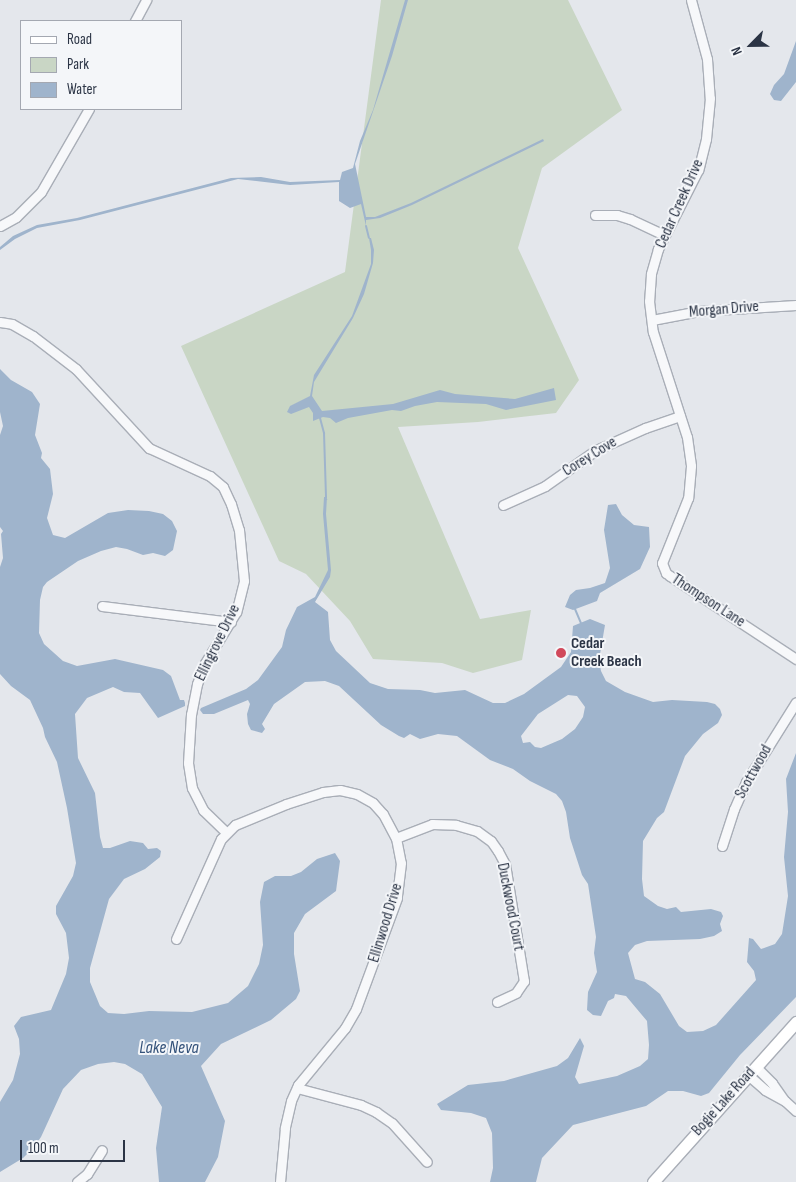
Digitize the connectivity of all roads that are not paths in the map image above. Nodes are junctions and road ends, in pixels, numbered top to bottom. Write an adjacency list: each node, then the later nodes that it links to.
1 (146, 0): 3 (street)
2 (691, 0): 7 (street, Cedar Creek Drive)
3 (135, 20)
4 (88, 110): 6 (street)
5 (595, 215): 7 (street)
6 (0, 226)
7 (665, 235): 9 (street, Cedar Creek Drive)
8 (796, 305): 9 (street, Morgan Drive)
9 (652, 320): 11 (street, Thompson Lane)
10 (0, 322): 14 (street, Ellingrove Drive)
11 (680, 416): 12 (street, Corey Cove); 15 (street, Thompson Lane)
12 (503, 505)
13 (102, 606): 14 (street)
14 (231, 622): 17 (street, Ellingrove Drive)
15 (796, 659)
16 (796, 702): 19 (street, Scottwood)
17 (226, 832): 18 (street, Ellinwood Drive); 20 (street, Ellinwood Drive)
18 (396, 838): 21 (street, Duckwood Court); 24 (street, Ellinwood Drive)
19 (722, 846)
20 (176, 939)
21 (497, 1002)
22 (796, 1022): 23 (main road, Bogie Lake Road)
23 (752, 1071): 25 (street); 30 (main road, Bogie Lake Road)
24 (297, 1088): 27 (street); 29 (street, Ellinwood Drive)
25 (796, 1111)
26 (102, 1150): 28 (street)
27 (427, 1162)
28 (77, 1182)
29 (280, 1182)
30 (653, 1182)

